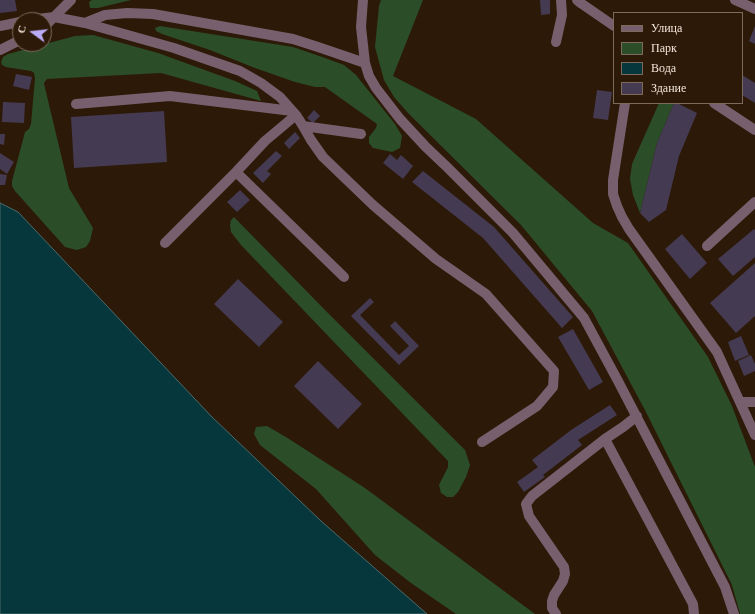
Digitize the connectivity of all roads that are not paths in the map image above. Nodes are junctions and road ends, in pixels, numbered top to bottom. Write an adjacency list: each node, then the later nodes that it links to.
1 (71, 0): 7 (lane)
2 (363, 0): 15 (lane)
3 (561, 0): 12 (lane)
4 (577, 0): 10 (lane)
5 (735, 0): 6 (lane)
6 (755, 9)
7 (54, 17): 9 (lane)
8 (12, 24): 11 (lane)
9 (85, 24): 15 (lane); 19 (lane)
10 (613, 25)
11 (0, 26)
12 (556, 42)
13 (12, 44): 14 (lane)
14 (0, 50)
15 (365, 64): 30 (lane)
16 (76, 104): 19 (lane)
17 (625, 104): 28 (lane)
18 (716, 104): 21 (lane)
19 (294, 113): 20 (lane); 23 (lane)
20 (303, 126): 22 (lane); 33 (lane)
21 (755, 130)
22 (361, 134)
23 (236, 172): 25 (lane); 27 (lane)
24 (755, 202): 26 (lane)
25 (165, 243)
26 (707, 246)
27 (344, 276)
28 (740, 402): 29 (lane); 31 (lane)
29 (755, 402)
30 (637, 416): 32 (lane); 36 (lane)
31 (755, 435)
32 (605, 439): 34 (lane); 35 (lane)
33 (482, 442)
34 (556, 614)
35 (694, 614)
36 (734, 614)

